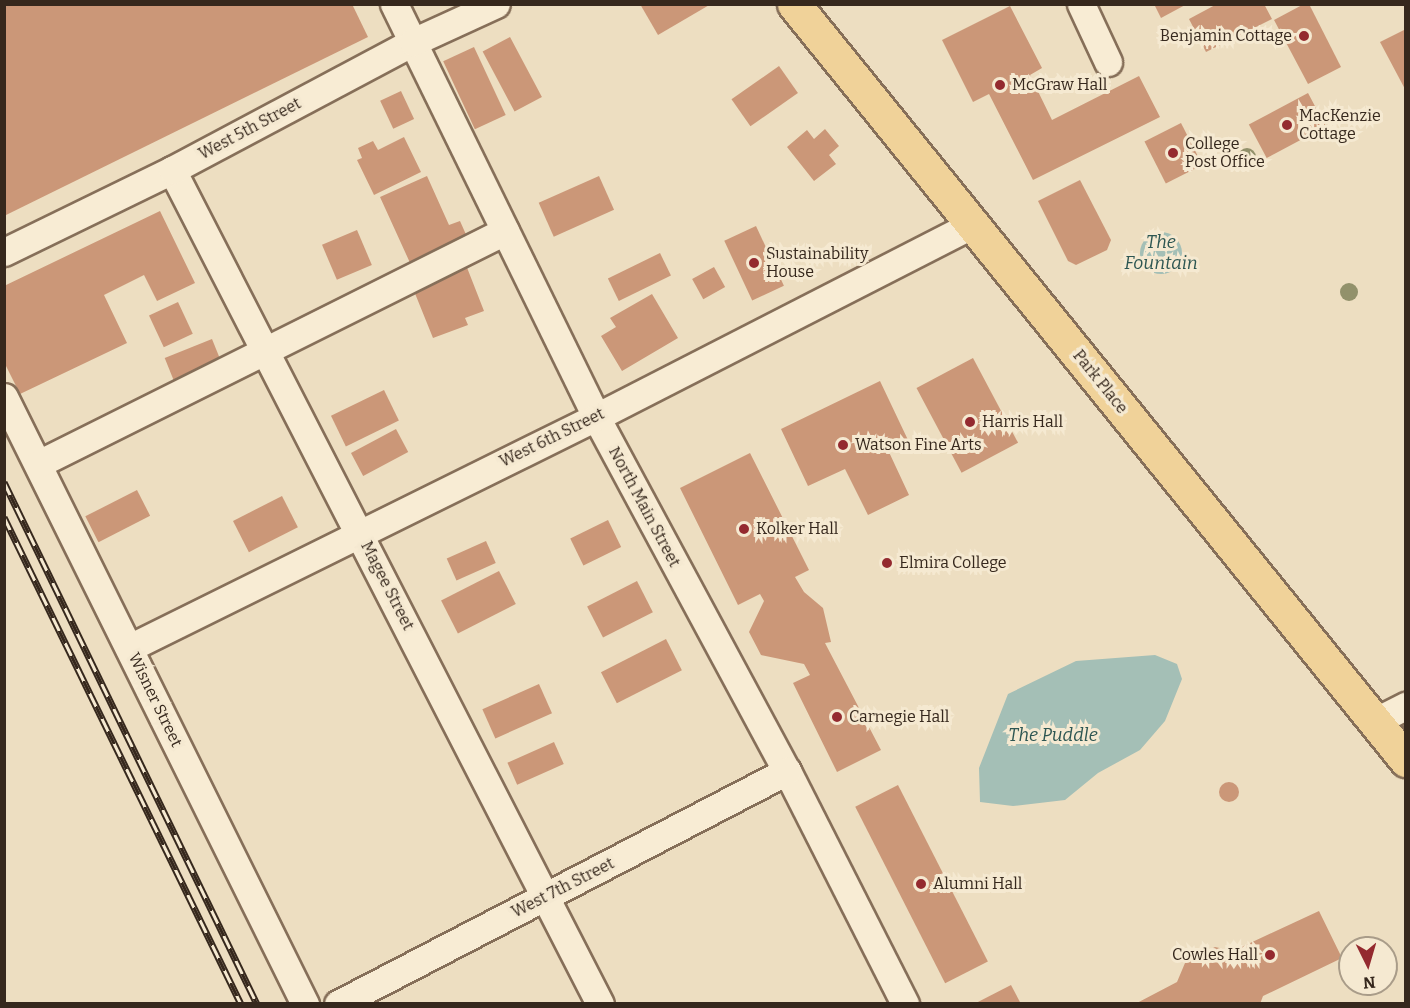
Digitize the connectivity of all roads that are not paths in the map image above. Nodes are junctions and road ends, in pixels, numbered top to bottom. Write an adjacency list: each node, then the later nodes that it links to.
1 (394, 4): 5 (street, North Main Street)
2 (496, 4): 5 (street, West 5th Street)
3 (794, 4): 8 (main road, Park Place)
4 (1081, 4): 6 (street)
5 (414, 42): 7 (street, West 5th Street); 9 (street, North Main Street)
6 (1108, 62)
7 (172, 170): 10 (street, West 5th Street); 11 (street, Magee Street)
8 (972, 225): 13 (street, West 6th Street); 18 (main road, Park Place)
9 (505, 231): 11 (street); 13 (street, North Main Street)
10 (4, 252)
11 (265, 351): 14 (street); 15 (street, Magee Street)
12 (4, 397): 14 (street, Wisner Street)
13 (596, 417): 15 (street, West 6th Street); 20 (street, North Main Street)
14 (38, 464): 16 (street, Wisner Street)
15 (359, 531): 16 (street, West 6th Street); 21 (street, Magee Street)
16 (129, 648): 22 (street, Wisner Street)
17 (1406, 706): 18 (street)
18 (1374, 722): 19 (main road, Park Place)
19 (1406, 760)
20 (787, 771): 21 (street, West 7th Street); 25 (street, North Main Street)
21 (546, 897): 23 (street, West 7th Street); 24 (street, Magee Street)
22 (305, 1004)
23 (339, 1004)
24 (600, 1004)
25 (904, 1004)

